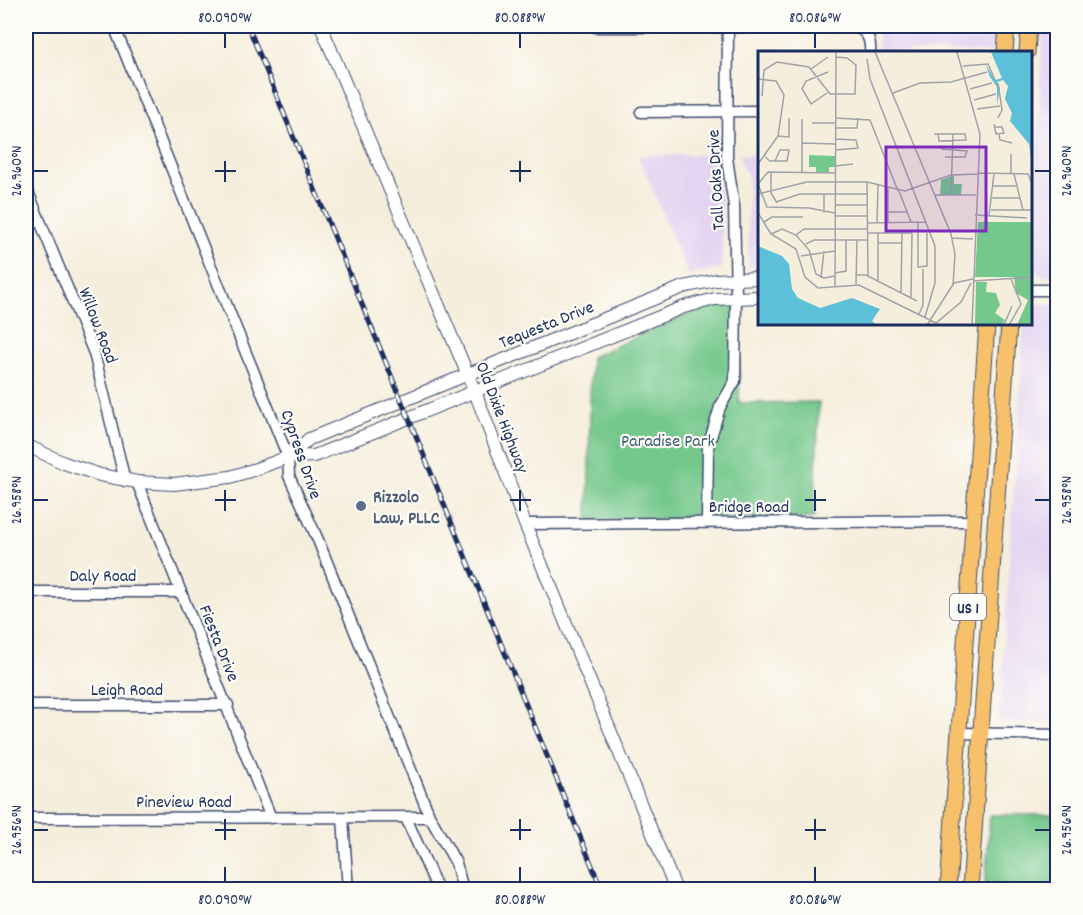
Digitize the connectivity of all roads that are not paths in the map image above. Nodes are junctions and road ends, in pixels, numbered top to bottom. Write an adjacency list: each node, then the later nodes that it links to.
1 (114, 26): 26 (street, Cypress Drive)
2 (321, 26): 23 (street, Old Dixie Highway)
3 (1007, 26): 8 (main road)
4 (1029, 26): 9 (main road)
5 (595, 27): 6 (street)
6 (728, 27): 7 (street); 10 (street, Tall Oaks Drive)
7 (870, 51)
8 (1005, 51)
9 (1027, 51)
10 (728, 111): 11 (street); 12 (street); 16 (street, Tall Oaks Drive)
11 (758, 111)
12 (641, 112)
13 (26, 187): 14 (street, Willow Road)
14 (30, 213): 27 (street, Willow Road)
15 (758, 278): 16 (street, Tequesta Drive)
16 (736, 279): 19 (street, Tall Oaks Drive); 23 (street, Tequesta Drive)
17 (1032, 290): 18 (street)
18 (1058, 290)
19 (736, 297): 20 (street, Tequesta Drive); 24 (street, Tequesta Drive); 29 (street, Tall Oaks Drive)
20 (758, 297)
21 (987, 326): 28 (main road, US 1)
22 (1009, 326): 36 (main road, US 1)
23 (468, 375): 24 (street, Old Dixie Highway); 26 (street, Tequesta Drive)
24 (475, 392): 26 (street, Tequesta Drive); 30 (street, Old Dixie Highway)
25 (26, 445): 27 (street, Tequesta Drive)
26 (288, 457): 27 (street, Tequesta Drive); 38 (street, Cypress Drive)
27 (131, 481): 32 (street, Fiesta Drive)
28 (974, 520): 29 (street, Bridge Road); 35 (main road, US 1)
29 (707, 522): 30 (street, Bridge Road)
30 (525, 524): 46 (street, Old Dixie Highway)
31 (26, 592): 32 (street, Daly Road)
32 (182, 592): 34 (street, Fiesta Drive)
33 (26, 705): 34 (street, Leigh Road)
34 (228, 705): 40 (street, Fiesta Drive)
35 (959, 733): 36 (street); 47 (main road, US 1)
36 (981, 733): 37 (street); 48 (main road, US 1)
37 (1058, 735)
38 (430, 814): 42 (street, Pineview Road); 45 (street, Cypress Drive)
39 (26, 818): 40 (street, Pineview Road)
40 (272, 818): 41 (street, Pineview Road)
41 (343, 818): 42 (street, Pineview Road); 43 (street)
42 (406, 818): 44 (street)
43 (348, 890)
44 (438, 890)
45 (463, 890)
46 (676, 890)
47 (948, 890)
48 (970, 890)

